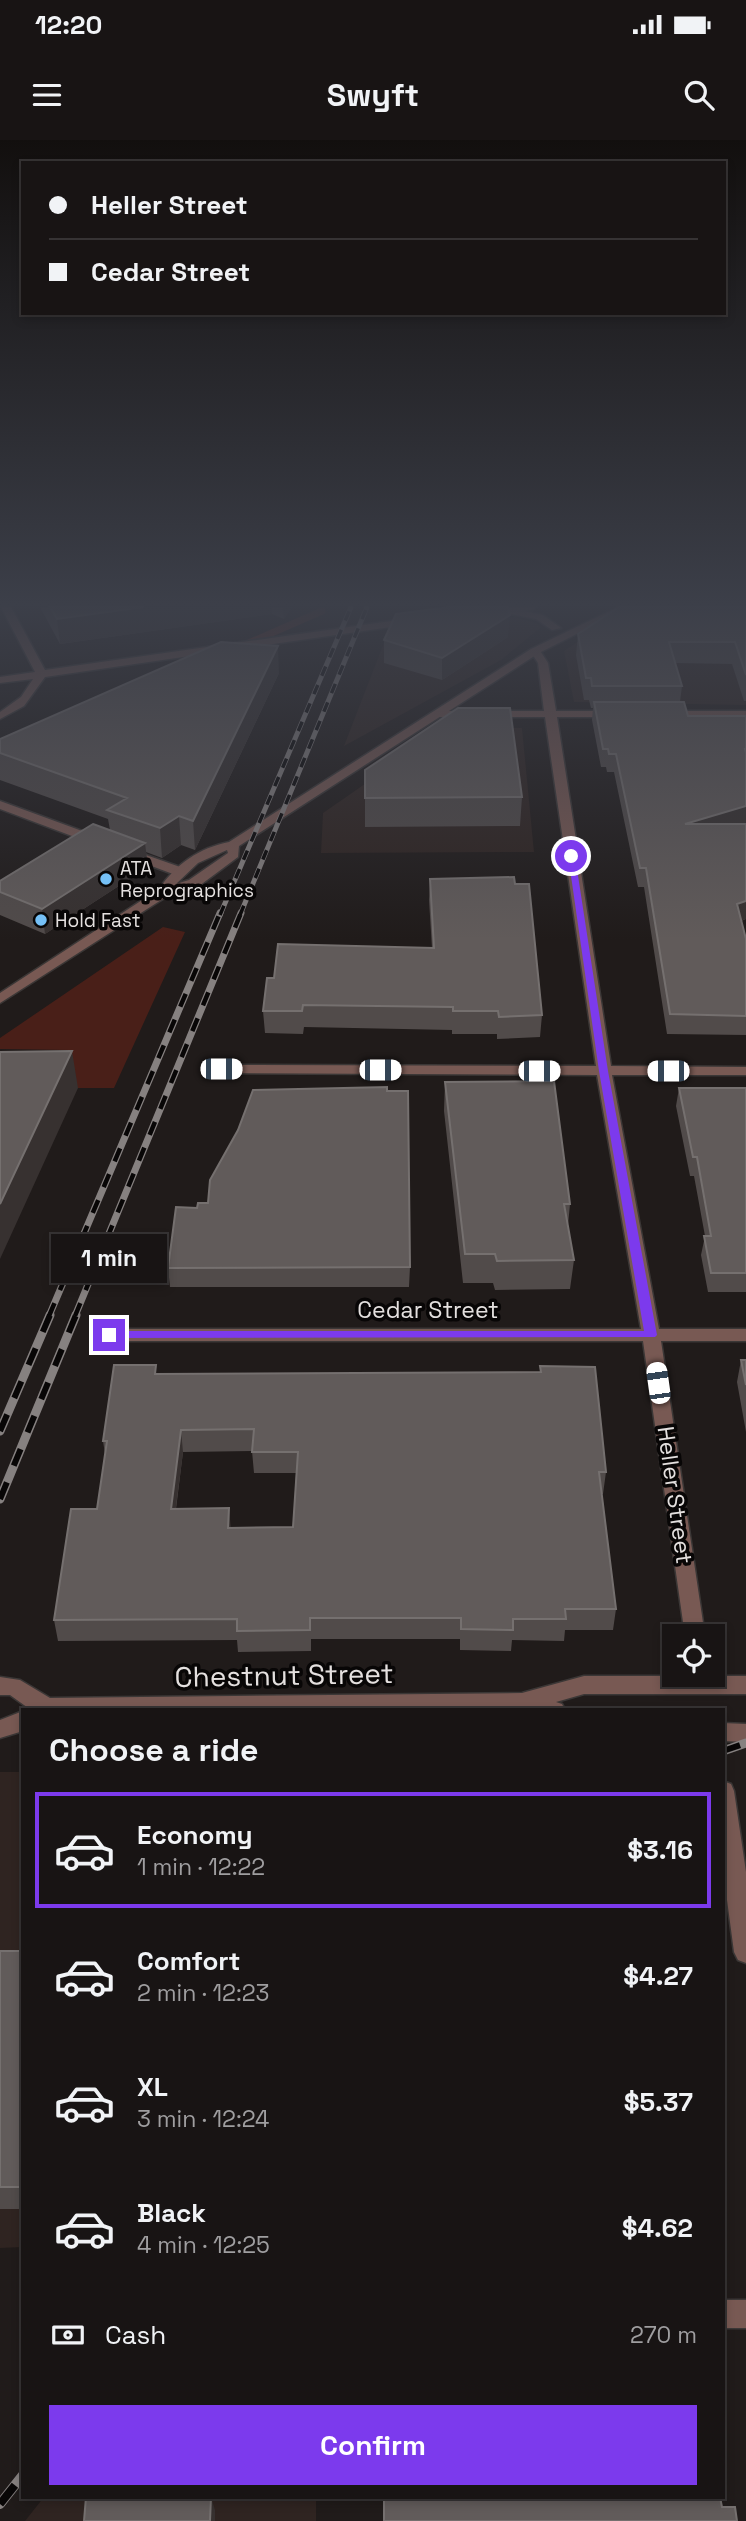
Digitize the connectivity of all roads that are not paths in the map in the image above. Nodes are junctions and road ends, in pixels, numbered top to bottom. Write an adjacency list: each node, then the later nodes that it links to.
1 (430, 718): 4 (street)
2 (551, 718): 9 (street, Heller Street)
3 (0, 805): 5 (street)
4 (233, 845): 5 (street); 6 (street)
5 (178, 871): 6 (street)
6 (164, 892): 7 (street)
7 (0, 999)
8 (221, 1069): 9 (street)
9 (604, 1071): 10 (street); 12 (street, Heller Street)
10 (746, 1071)
11 (109, 1335): 12 (street, Cedar Street)
12 (651, 1335): 13 (street, Cedar Street); 14 (street, Heller Street)
13 (746, 1335)
14 (693, 1624)
15 (662, 1682): 19 (street, Chestnut Street)
16 (725, 1683): 17 (street, Chestnut Street)
17 (746, 1685)
18 (0, 1686): 20 (street, Chestnut Street)
19 (522, 1702): 20 (street, Chestnut Street); 21 (street, Chestnut Street)
20 (44, 1708)
21 (546, 1708)
22 (21, 1721): 23 (street)
23 (0, 1729)
24 (725, 1732): 25 (street)
25 (746, 1733)
26 (725, 1805): 27 (street)
27 (746, 1952)
28 (725, 2314): 29 (street)
29 (746, 2314)

